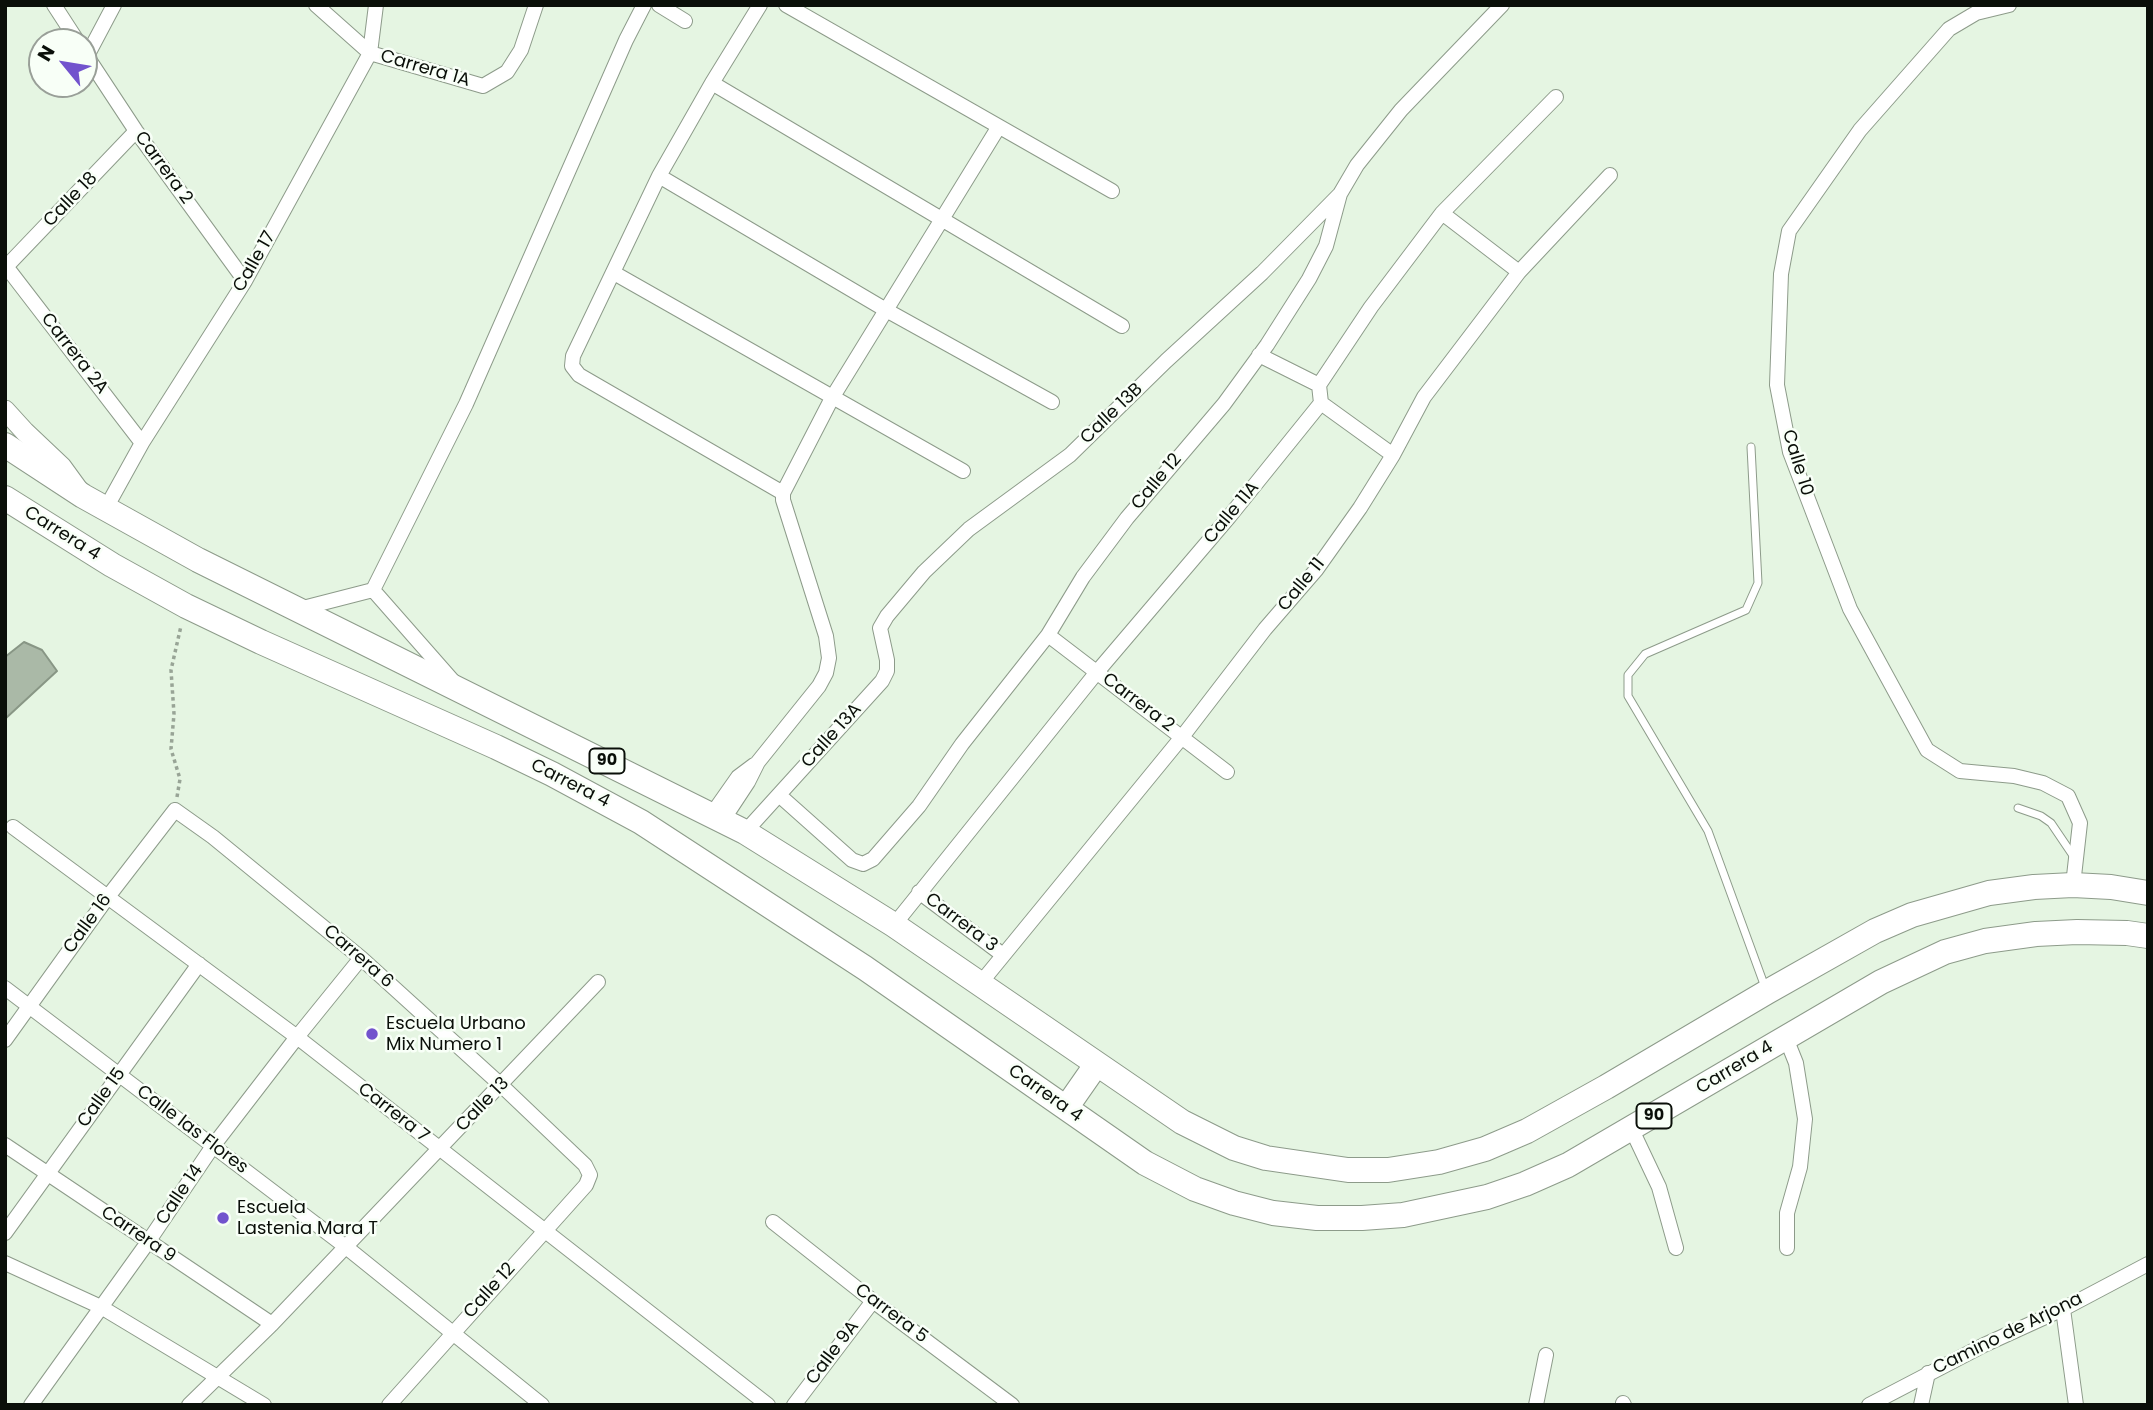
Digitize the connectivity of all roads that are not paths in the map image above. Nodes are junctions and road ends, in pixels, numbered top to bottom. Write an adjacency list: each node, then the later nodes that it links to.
1 (54, 5): 13 (street)
2 (114, 5): 14 (street)
3 (316, 5): 15 (street, Carrera 1A)
4 (376, 5): 15 (street, Calle 17)
5 (536, 5): 15 (street, Carrera 1A)
6 (644, 5): 48 (street)
7 (659, 5): 12 (street)
8 (760, 5): 17 (street)
9 (786, 5): 19 (street)
10 (1502, 5): 24 (street, Calle 12)
11 (2009, 5): 62 (street, Calle 10)
12 (685, 21)
13 (69, 28)
14 (98, 32)
15 (370, 53): 30 (street, Calle 17)
16 (98, 74): 20 (street, Carrera 2)
17 (712, 83): 21 (street); 26 (street)
18 (1556, 97): 25 (street)
19 (998, 128): 23 (street); 26 (street)
20 (136, 131): 27 (street, Calle 18); 30 (street, Carrera 2)
21 (660, 176): 29 (street); 31 (street)
22 (1609, 176): 28 (street, Calle 11)
23 (1112, 191)
24 (1340, 194): 33 (street, Calle 12); 50 (street, Calle 13B)
25 (1441, 213): 28 (street); 34 (street)
26 (942, 218): 31 (street); 32 (street)
27 (6, 267): 39 (street, Carrera 2A)
28 (1519, 272): 42 (street, Calle 11)
29 (614, 273): 35 (street); 44 (street)
30 (245, 281): 39 (street, Calle 17)
31 (886, 310): 35 (street); 36 (street)
32 (1122, 326)
33 (1259, 355): 34 (street); 51 (street, Calle 12)
34 (1319, 385): 37 (street)
35 (832, 398): 43 (street); 44 (street)
36 (1052, 402)
37 (1321, 403): 42 (street); 52 (street, Calle 11A)
38 (5, 410): 45 (street)
39 (142, 443): 47 (street, Calle 17)
40 (5, 445): 45 (highway, Carrera 4 / 90)
41 (1751, 447): 75 (lane)
42 (1393, 455): 54 (street, Calle 11)
43 (963, 471)
44 (783, 493): 59 (street)
45 (83, 496): 47 (highway, Carrera 4 / 90)
46 (5, 498): 83 (highway, Carrera 4 / 90)
47 (106, 508): 49 (highway, Carrera 4 / 90)
48 (373, 590): 49 (street); 53 (street)
49 (299, 609): 53 (highway, Carrera 4 / 90)
50 (880, 628): 56 (street, Calle 13A)
51 (1048, 635): 52 (street, Carrera 2); 56 (street, Calle 12)
52 (1097, 671): 54 (street, Carrera 2); 64 (street, Calle 11A)
53 (460, 688): 59 (highway, Carrera 4 / 90)
54 (1182, 737): 55 (street, Carrera 2); 69 (street, Calle 11)
55 (1227, 772)
56 (779, 795): 61 (street, Calle 13A)
57 (2018, 808): 62 (lane)
58 (174, 810): 66 (street, Calle 16); 70 (street, Carrera 6)
59 (718, 817): 61 (highway, Carrera 4 / 90)
60 (13, 827): 66 (street, Carrera 7)
61 (745, 832): 67 (highway, Carrera 4 / 90)
62 (2075, 858): 63 (street, Calle 10)
63 (2073, 885): 65 (highway, Carrera 4 / 90); 75 (highway, Carrera 4 / 90)
64 (919, 892): 67 (street, Calle 11A); 69 (street, Carrera 3)
65 (2148, 893)
66 (107, 898): 71 (street, Carrera 7); 76 (street, Calle 16)
67 (894, 925): 73 (highway, Carrera 4 / 90)
68 (2148, 936): 78 (highway, Carrera 4 / 90)
69 (1003, 955): 73 (street, Calle 11)
70 (361, 958): 77 (street, Calle 14); 82 (street, Carrera 6)
71 (200, 964): 77 (street, Carrera 7); 81 (street, Calle 15)
72 (598, 982): 82 (street, Calle 13)
73 (979, 985): 80 (highway, Carrera 4 / 90)
74 (5, 988): 76 (street, Calle las Flores)
75 (1767, 992): 80 (highway, Carrera 4 / 90)
76 (28, 1006): 79 (street, Calle 16); 81 (street, Calle las Flores)
77 (296, 1037): 86 (street, Calle 14); 87 (street, Carrera 7)
78 (1786, 1038): 84 (highway, Carrera 4 / 90); 96 (street)
79 (5, 1040)
80 (1096, 1066): 83 (highway)
81 (118, 1075): 86 (street, Calle las Flores); 88 (street, Calle 15)
82 (502, 1086): 87 (street, Calle 13); 89 (street, Carrera 6)
83 (1066, 1108): 84 (highway, Carrera 4 / 90)
84 (1632, 1129): 95 (street)
85 (5, 1146): 88 (street, Carrera 9)
86 (214, 1146): 93 (street, Calle 14); 94 (street, Calle las Flores)
87 (439, 1150): 91 (street, Carrera 7); 94 (street, Calle 13)
88 (47, 1174): 92 (street, Calle 15); 93 (street, Carrera 9)
89 (590, 1175): 91 (street, Calle 12)
90 (773, 1222): 99 (street, Carrera 5)
91 (544, 1230): 103 (street, Calle 12); 112 (street, Carrera 7)
92 (5, 1233)
93 (148, 1242): 100 (street, Calle 14); 102 (street, Carrera 9)
94 (346, 1247): 102 (street, Calle 13); 103 (street, Calle las Flores)
95 (1676, 1248)
96 (1787, 1248)
97 (5, 1263): 100 (street)
98 (2148, 1264): 101 (street, Camino de Arjona)
99 (873, 1301): 113 (street, Calle 9A); 114 (street, Carrera 5)
100 (101, 1307): 106 (street); 107 (street, Calle 14)
101 (2063, 1309): 105 (street, Camino de Arjona); 118 (street)
102 (272, 1324): 106 (street, Calle 13)
103 (452, 1334): 110 (street, Calle 12); 111 (street, Calle las Flores)
104 (1546, 1355): 115 (street)
105 (1928, 1373): 116 (street, Camino de Arjona); 117 (street)
106 (216, 1377): 108 (street, Calle 13); 109 (street)
107 (31, 1405)
108 (189, 1405)
109 (264, 1405)
110 (389, 1405)
111 (542, 1405)
112 (768, 1405)
113 (794, 1405)
114 (1012, 1405)
115 (1536, 1405)
116 (1869, 1405)
117 (1921, 1405)
118 (2076, 1405)

